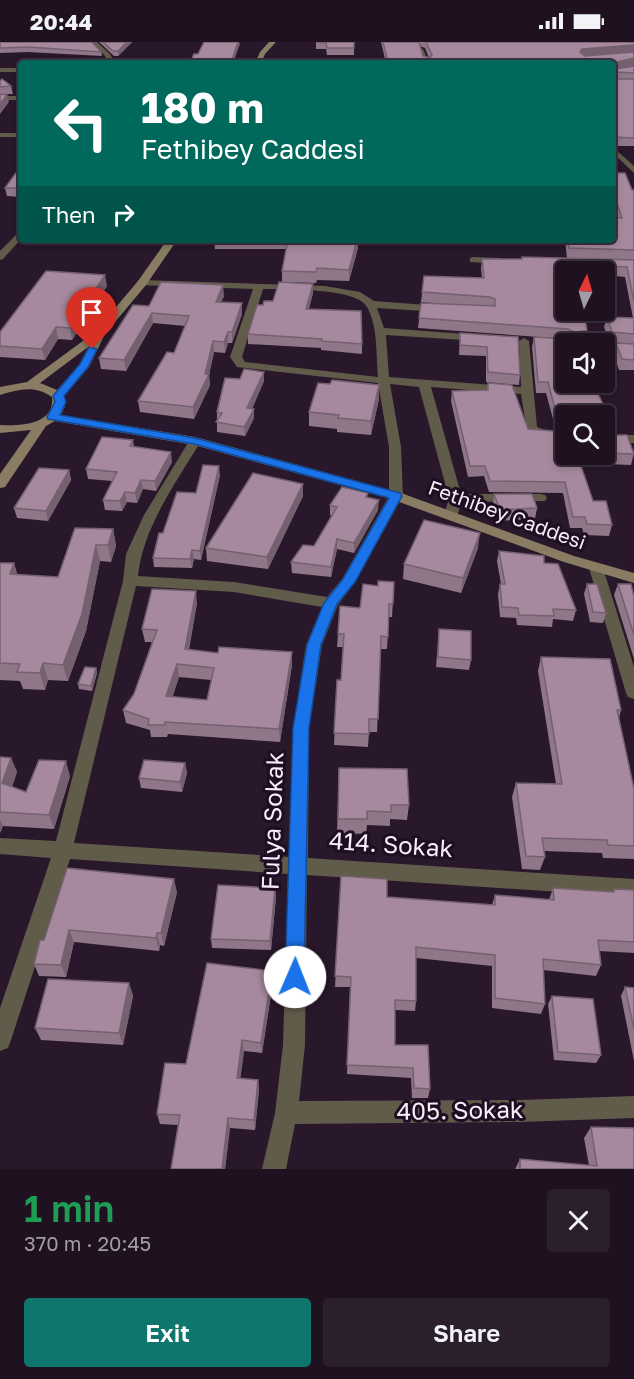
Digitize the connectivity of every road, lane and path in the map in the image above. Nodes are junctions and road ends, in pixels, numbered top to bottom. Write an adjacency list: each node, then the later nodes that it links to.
1 (94, 42): 5 (street)
2 (273, 42): 6 (street)
3 (421, 49): 7 (lane)
4 (9, 60): 9 (street)
5 (110, 60)
6 (259, 60)
7 (426, 60)
8 (18, 70): 9 (street)
9 (1, 71)
10 (0, 98): 11 (street)
11 (18, 98)
12 (0, 135): 13 (street)
13 (18, 135)
14 (616, 154): 16 (street)
15 (616, 155): 17 (street)
16 (631, 155)
17 (634, 171)
18 (18, 236): 20 (street)
19 (170, 243): 23 (street)
20 (0, 257)
21 (473, 260): 22 (street)
22 (507, 261)
23 (142, 283): 24 (street); 28 (street)
24 (259, 286): 25 (street); 33 (street)
25 (371, 304): 26 (street); 27 (street)
26 (454, 310)
27 (380, 331): 29 (street); 33 (street)
28 (100, 333): 35 (street); 38 (street)
29 (491, 339)
30 (524, 341): 37 (street)
31 (615, 348): 32 (street)
32 (634, 349)
33 (383, 381): 34 (street); 46 (street)
34 (424, 384): 37 (street); 47 (street)
35 (30, 385): 36 (street); 38 (street)
36 (2, 389)
37 (527, 391): 41 (street)
38 (58, 396): 39 (street)
39 (47, 420): 40 (street); 44 (street, Fethibey Caddesi); 45 (street)
40 (0, 429)
41 (555, 436)
42 (615, 439): 43 (street)
43 (634, 440)
44 (195, 441): 46 (street, Fethibey Caddesi); 52 (street)
45 (0, 484)
46 (396, 496): 49 (street, Fethibey Caddesi); 53 (street, Fulya Sokak)
47 (456, 498): 48 (street); 49 (street)
48 (540, 498)
49 (451, 516): 50 (street, Fethibey Caddesi)
50 (596, 568): 51 (street, Fethibey Caddesi); 54 (street)
51 (634, 578)
52 (130, 580): 53 (street); 56 (street)
53 (331, 603): 57 (street, Fulya Sokak)
54 (634, 693)
55 (0, 846): 56 (street, 414. Sokak)
56 (63, 850): 57 (street, 414. Sokak); 59 (street)
57 (297, 864): 58 (street, 414. Sokak); 61 (street, Fulya Sokak)
58 (634, 888)
59 (0, 1040)
60 (634, 1107): 61 (street, 405. Sokak)
61 (286, 1113): 62 (street, Fulya Sokak)
62 (274, 1169)

